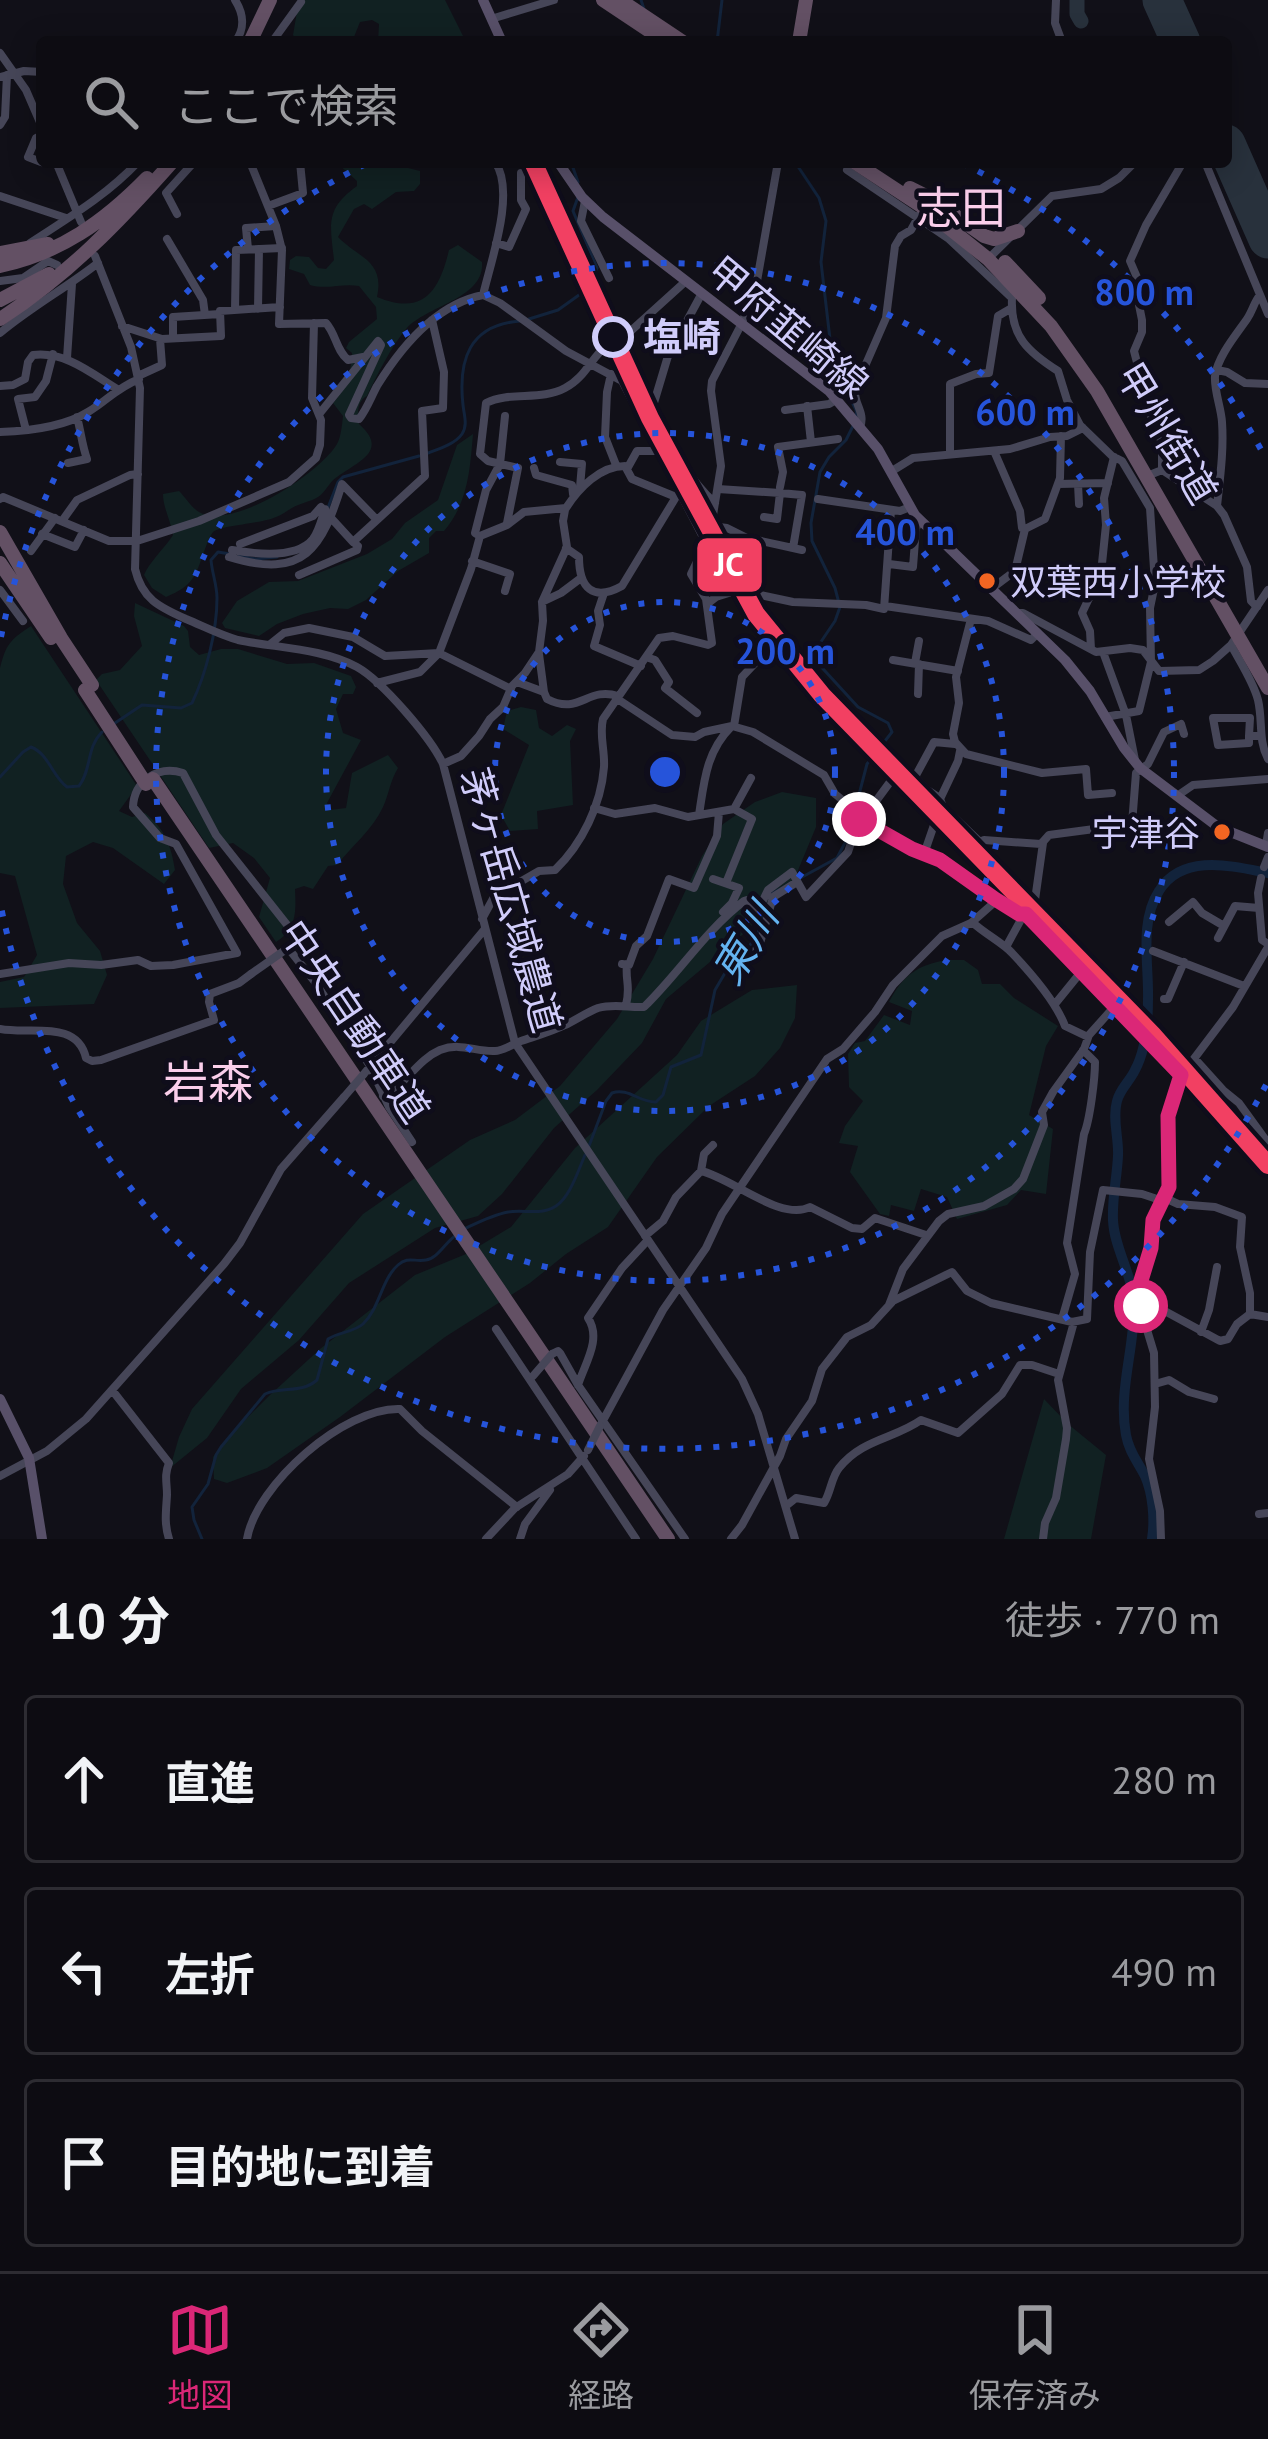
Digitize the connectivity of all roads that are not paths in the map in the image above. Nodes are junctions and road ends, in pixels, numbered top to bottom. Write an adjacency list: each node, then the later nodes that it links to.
1 (235, 0): 12 (street)
2 (271, 0): 13 (highway)
3 (483, 0): 10 (main road)
4 (554, 0): 10 (street)
5 (603, 0): 11 (highway)
6 (620, 0): 11 (highway)
7 (806, 0): 18 (highway)
8 (1055, 0): 19 (street)
9 (302, 2): 14 (street)
10 (491, 19): 15 (main road)
11 (644, 23): 16 (highway); 17 (highway)
12 (240, 36)
13 (256, 36)
14 (276, 36)
15 (499, 36)
16 (659, 36)
17 (671, 36)
18 (800, 36)
19 (1059, 36)
20 (0, 52): 21 (street)
21 (7, 75): 22 (street); 23 (street)
22 (36, 121)
23 (0, 125)
24 (59, 168): 47 (street)
25 (132, 168): 47 (street)
26 (155, 168): 47 (highway)
27 (167, 168): 44 (highway)
28 (189, 168): 46 (street)
29 (252, 168): 43 (street)
30 (301, 168): 43 (street)
31 (498, 168): 51 (street)
32 (563, 168): 41 (main road, 甲府韮崎線)
33 (777, 168): 76 (street)
34 (854, 168): 45 (highway, 甲州街道)
35 (880, 168): 40 (highway, 甲州街道)
36 (1129, 168): 49 (street)
37 (1179, 168): 118 (street)
38 (1207, 168): 64 (street)
39 (520, 173): 51 (street)
40 (910, 188): 49 (highway); 55 (highway, 甲州街道)
41 (580, 195): 58 (street); 60 (main road, 甲府韮崎線)
42 (0, 196): 47 (street)
43 (268, 206): 48 (street)
44 (128, 211): 65 (highway); 73 (highway)
45 (921, 213): 55 (highway, 甲州街道); 99 (street)
46 (177, 214)
47 (81, 219): 54 (street); 54 (highway); 57 (highway)
48 (276, 226): 52 (street); 53 (street)
49 (1018, 231): 55 (street)
50 (167, 239): 72 (street)
51 (496, 243): 63 (street)
52 (282, 248): 53 (street); 66 (street)
53 (253, 249): 68 (street); 69 (street)
54 (0, 250)
55 (987, 260): 67 (street); 118 (highway, 甲州街道)
56 (57, 265): 59 (street)
57 (0, 266)
58 (609, 278)
59 (0, 281)
60 (686, 281): 62 (main road, 甲府韮崎線); 80 (street)
61 (70, 283): 77 (street, 茅ヶ岳広域農道); 78 (street); 85 (street)
62 (702, 293): 76 (main road, 甲府韮崎線); 128 (street)
63 (483, 295): 74 (street); 86 (street)
64 (1263, 296): 71 (street); 87 (street)
65 (0, 300)
66 (280, 307): 68 (street); 75 (street)
67 (1011, 308): 100 (street); 108 (street)
68 (258, 309): 69 (street)
69 (236, 310): 70 (street)
70 (220, 314): 72 (street); 79 (street)
71 (1268, 314)
72 (205, 315): 79 (street)
73 (0, 319)
74 (432, 320): 84 (street); 137 (street)
75 (314, 323): 84 (street); 96 (street)
76 (742, 323): 93 (main road, 甲府韮崎線); 122 (street)
77 (122, 326): 81 (street); 89 (street, 茅ヶ岳広域農道)
78 (0, 333)
79 (173, 338): 81 (street)
80 (623, 338)
81 (160, 339): 89 (street)
82 (608, 345): 86 (street)
83 (53, 354): 85 (street); 91 (street); 101 (street)
84 (364, 356): 96 (street)
85 (68, 359): 92 (street)
86 (592, 363): 88 (street); 112 (street)
87 (1216, 370): 90 (street); 130 (street)
88 (611, 374): 106 (street); 113 (street)
89 (138, 377): 92 (street); 117 (street, 茅ヶ岳広域農道)
90 (1268, 384)
91 (0, 386)
92 (117, 389): 98 (street)
93 (837, 399): 94 (street); 99 (main road, 甲府韮崎線)
94 (807, 406): 95 (street); 105 (street)
95 (785, 410)
96 (320, 413): 147 (street)
97 (505, 416): 112 (street)
98 (77, 418): 101 (street); 111 (street)
99 (857, 424): 116 (main road, 甲府韮崎線)
100 (1083, 428): 103 (street); 109 (street)
101 (26, 430): 102 (street)
102 (0, 432)
103 (1061, 436): 107 (street); 120 (street)
104 (838, 439): 105 (street)
105 (811, 442): 123 (street)
106 (659, 451): 115 (street); 125 (street)
107 (994, 451): 108 (street); 142 (street)
108 (950, 454): 116 (street)
109 (1114, 458): 118 (street); 119 (street)
110 (560, 462): 124 (street)
111 (68, 463)
112 (500, 464): 139 (street); 145 (street)
113 (616, 465): 115 (street); 124 (street)
114 (534, 468): 124 (street)
115 (627, 469): 125 (street)
116 (892, 471): 131 (main road, 甲府韮崎線)
117 (138, 474): 136 (street); 147 (street, 茅ヶ岳広域農道)
118 (1149, 475): 130 (street); 170 (highway, 甲州街道); 182 (street)
119 (1108, 483): 121 (street); 174 (street)
120 (1058, 484): 121 (street); 142 (street)
121 (1078, 484): 129 (street)
122 (718, 489): 123 (street); 128 (street)
123 (780, 490): 135 (street); 140 (street)
124 (577, 491): 132 (street)
125 (679, 495): 146 (street); 160 (street)
126 (1, 496): 136 (street)
127 (818, 499): 133 (street)
128 (715, 503): 140 (street)
129 (1079, 504)
130 (1217, 506): 165 (street)
131 (910, 507): 133 (street); 138 (main road, 甲府韮崎線)
132 (566, 508): 139 (street); 149 (street)
133 (891, 511): 153 (street)
134 (328, 512): 134 (street); 137 (street); 148 (street)
135 (764, 517)
136 (59, 520): 143 (street); 144 (street)
137 (377, 520): 148 (street)
138 (920, 520): 153 (street); 156 (main road, 甲府韮崎線)
139 (507, 525): 145 (street)
140 (719, 527): 146 (street); 164 (street)
141 (0, 529): 151 (highway)
142 (1025, 529): 156 (street)
143 (84, 530): 144 (street); 147 (street)
144 (42, 534): 150 (street)
145 (480, 536): 152 (street)
146 (704, 539): 158 (street); 163 (street)
147 (137, 541): 172 (street, 茅ヶ岳広域農道)
148 (353, 542): 154 (street)
149 (566, 548): 155 (street); 162 (street)
150 (31, 550)
151 (3, 554): 188 (highway, 中央自動車道); 188 (highway, 中央自動車道)
152 (472, 561): 159 (street); 175 (street)
153 (889, 564): 164 (street)
154 (299, 575)
155 (581, 578): 160 (street); 162 (street)
156 (991, 589): 166 (main road, 甲府韮崎線)
157 (0, 590): 168 (street)
158 (735, 590): 163 (street); 173 (street)
159 (505, 591)
160 (604, 593): 181 (street)
161 (1267, 594): 165 (street)
162 (542, 602): 176 (street)
163 (707, 604): 181 (street)
164 (885, 605): 167 (street)
165 (1257, 607): 170 (street)
166 (1017, 613): 169 (main road, 甲府韮崎線); 174 (street)
167 (971, 619): 169 (street); 185 (street)
168 (23, 621)
169 (1038, 633): 195 (main road, 甲府韮崎線)
170 (1237, 636): 178 (street); 179 (street); 184 (highway, 甲州街道); 189 (highway, 甲州街道)
171 (919, 640): 183 (street)
172 (269, 645): 175 (street); 186 (street, 茅ヶ岳広域農道)
173 (772, 645): 196 (street); 205 (street)
174 (1091, 649): 177 (street)
175 (439, 652): 186 (street); 187 (street)
176 (539, 652): 187 (street); 190 (street)
177 (1103, 652): 182 (street); 194 (street)
178 (1221, 654): 179 (street); 182 (street)
179 (1238, 658): 199 (street)
180 (893, 660): 183 (street)
181 (643, 662): 192 (street); 193 (street)
182 (1151, 662): 194 (street)
183 (917, 663): 185 (street); 191 (street)
184 (1268, 670)
185 (958, 671): 200 (street)
186 (377, 683): 202 (street, 茅ヶ岳広域農道)
187 (514, 685): 190 (street); 202 (street)
188 (89, 688): 264 (highway, 中央自動車道, bridge)
189 (1268, 688)
190 (544, 692): 192 (street)
191 (917, 694)
192 (617, 697): 196 (street); 210 (street)
193 (697, 713)
194 (1126, 715): 195 (street); 203 (street)
195 (1105, 717): 203 (main road, 甲府韮崎線)
196 (733, 726): 213 (street); 214 (street)
197 (1184, 734): 203 (street)
198 (1249, 736): 198 (street); 199 (street)
199 (1260, 736): 201 (street)
200 (958, 747): 207 (street); 209 (street); 209 (street)
201 (1268, 759)
202 (443, 764): 232 (street, 茅ヶ岳広域農道)
203 (1138, 765): 208 (main road, 甲府韮崎線); 216 (street)
204 (751, 778): 211 (street)
205 (893, 778): 214 (street); 215 (street)
206 (1268, 779): 208 (street)
207 (1112, 793)
208 (1176, 796): 218 (main road, 甲府韮崎線)
209 (940, 798): 217 (street)
210 (594, 808): 213 (street); 232 (street)
211 (734, 808): 212 (street); 224 (street)
212 (719, 812): 213 (street); 246 (street)
213 (699, 815)
214 (858, 815): 219 (street); 221 (street)
215 (935, 822): 217 (street); 219 (street)
216 (1043, 843): 217 (street); 226 (street)
217 (973, 849): 220 (street); 225 (street)
218 (1267, 850)
219 (924, 854): 220 (street)
220 (960, 872): 225 (street)
221 (795, 878): 229 (street); 238 (street)
222 (1261, 878): 227 (street)
223 (713, 879): 224 (street)
224 (725, 883): 229 (street)
225 (1000, 896): 228 (street); 230 (street)
226 (1035, 900)
227 (1259, 908): 234 (street); 236 (street)
228 (1025, 914): 237 (street); 241 (street)
229 (723, 918): 246 (street)
230 (972, 922): 237 (street); 259 (street)
231 (1169, 922): 234 (street)
232 (484, 924): 250 (street, 茅ヶ岳広域農道); 253 (street)
233 (288, 926): 242 (street)
234 (1224, 926): 235 (street)
235 (1218, 938)
236 (1268, 946): 243 (street)
237 (1006, 947): 245 (street)
238 (756, 950)
239 (1153, 951): 240 (street)
240 (1184, 962): 243 (street); 244 (street)
241 (1081, 972): 245 (street); 247 (street)
242 (0, 974)
243 (1244, 986): 252 (street)
244 (1164, 999)
245 (1055, 1004): 249 (street)
246 (626, 1005): 250 (street)
247 (1114, 1006): 249 (street); 252 (street)
248 (0, 1029): 253 (street, bridge)
249 (1088, 1037): 251 (street)
250 (515, 1043): 254 (street); 262 (street, 茅ヶ岳広域農道)
251 (1083, 1050): 261 (street); 270 (street)
252 (1188, 1067): 256 (street); 260 (street)
253 (366, 1071): 254 (street); 278 (street, bridge)
254 (383, 1096): 255 (street)
255 (412, 1142)
256 (1268, 1142)
257 (712, 1145): 258 (street)
258 (701, 1171): 259 (street); 262 (street)
259 (740, 1188): 261 (street); 265 (street)
260 (1164, 1200): 267 (street); 268 (street); 271 (street)
261 (926, 1235): 266 (street)
262 (646, 1238): 265 (street, 茅ヶ岳広域農道); 277 (street)
263 (1217, 1267): 273 (street)
264 (486, 1282): 295 (highway, 中央自動車道); 296 (highway, 中央自動車道)
265 (680, 1287): 281 (street); 284 (street, 茅ヶ岳広域農道)
266 (889, 1305): 270 (street); 284 (street)
267 (1141, 1306): 273 (street); 276 (street)
268 (1250, 1314): 269 (street); 273 (street)
269 (1268, 1318)
270 (1062, 1319): 271 (street)
271 (1074, 1322): 274 (street)
272 (496, 1329): 275 (street)
273 (1201, 1332)
274 (1059, 1374): 287 (street); 300 (street)
275 (531, 1378): 277 (street, bridge); 282 (street)
276 (1155, 1384): 280 (street); 301 (street)
277 (578, 1385): 281 (street)
278 (112, 1390): 283 (street); 290 (street)
279 (0, 1399): 283 (main road)
280 (1214, 1399)
281 (602, 1423): 282 (street, bridge); 297 (street)
282 (581, 1460): 286 (street); 294 (street)
283 (29, 1462): 285 (street); 289 (main road)
284 (774, 1466): 287 (street, 茅ヶ岳広域農道); 298 (street)
285 (0, 1476)
286 (554, 1484): 288 (street); 293 (street)
287 (786, 1506): 299 (street, 茅ヶ岳広域農道)
288 (517, 1507): 291 (street); 292 (street)
289 (42, 1539)
290 (170, 1539)
291 (247, 1539)
292 (486, 1539)
293 (520, 1539)
294 (636, 1539)
295 (657, 1539)
296 (668, 1539)
297 (686, 1539)
298 (731, 1539)
299 (795, 1539)
300 (1043, 1539)
301 (1161, 1539)

